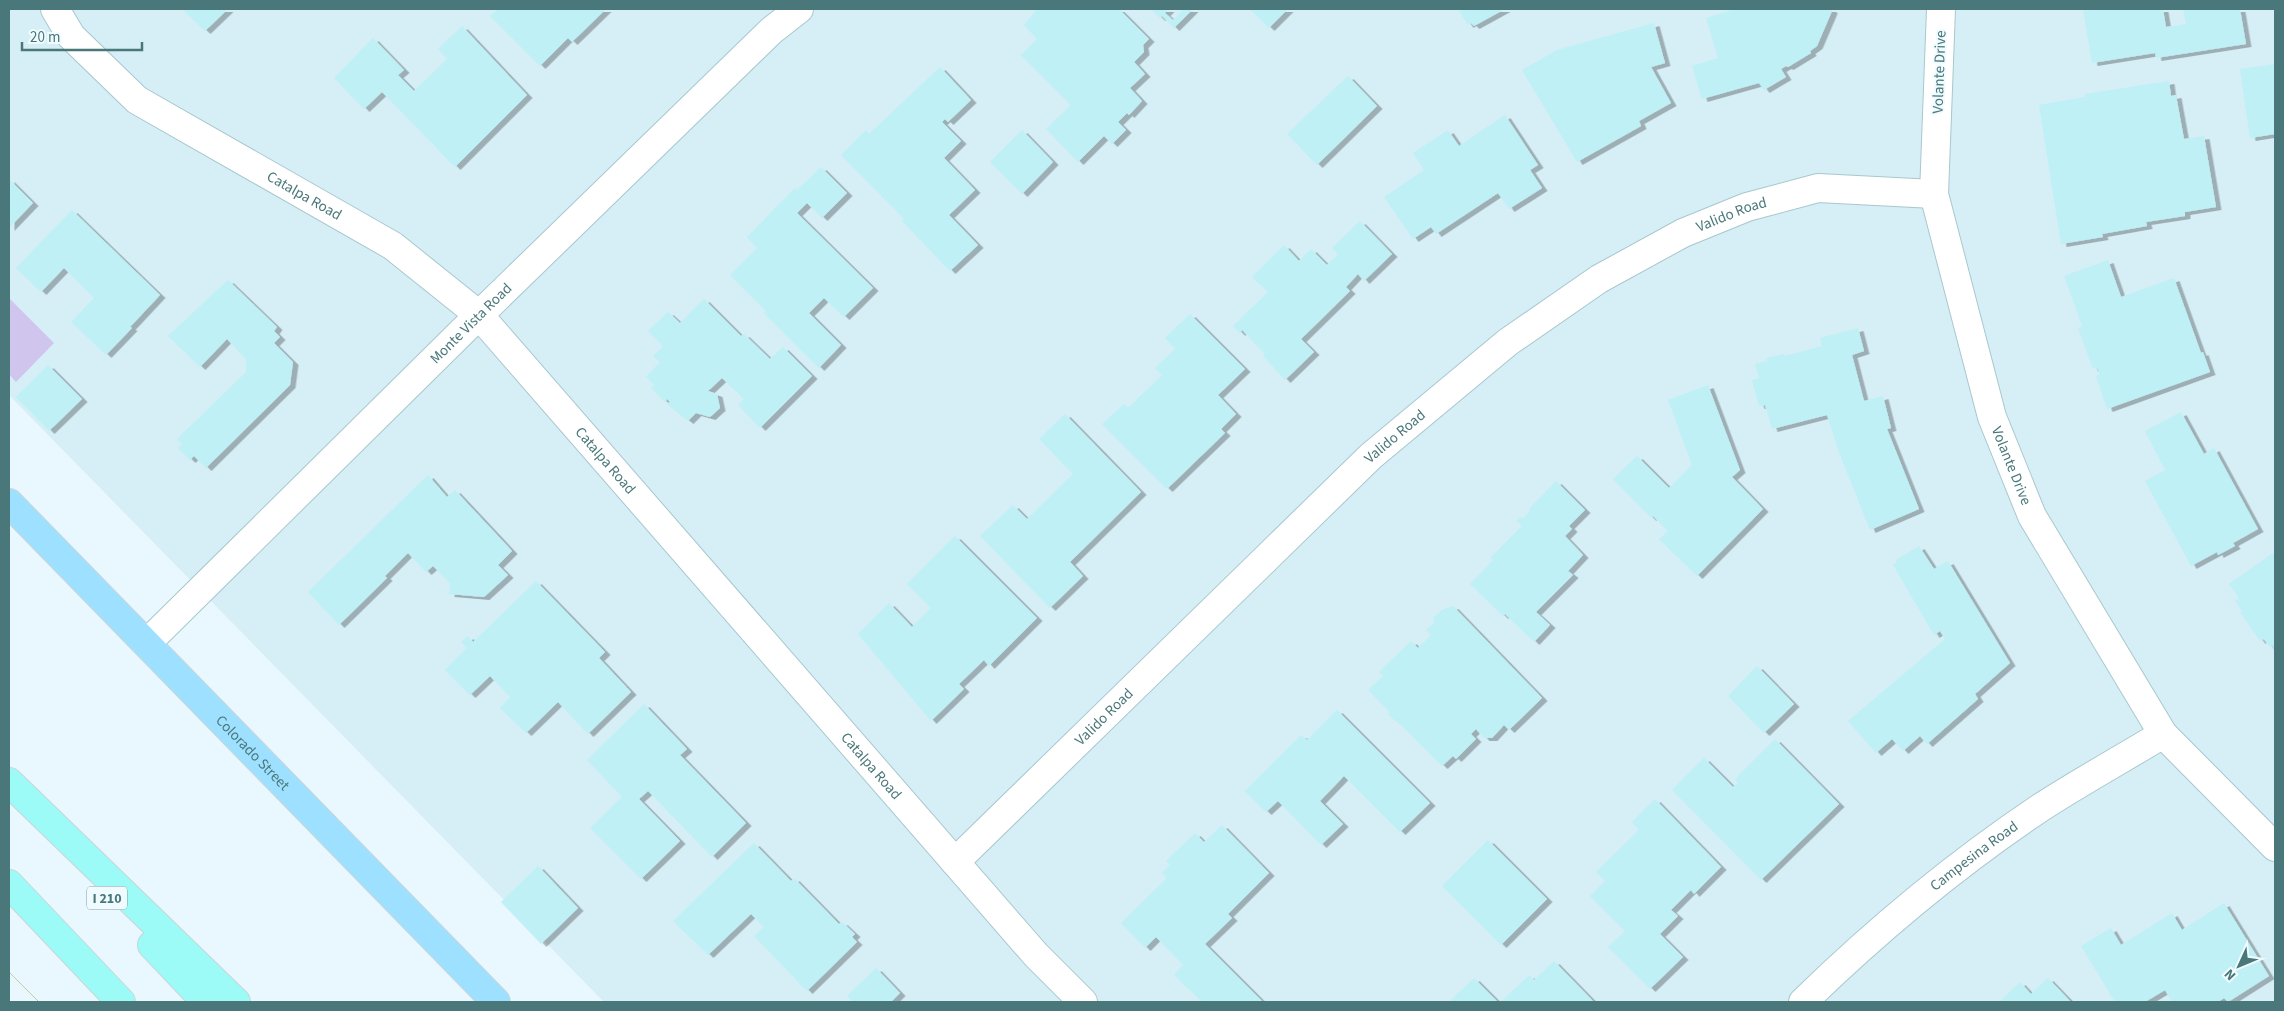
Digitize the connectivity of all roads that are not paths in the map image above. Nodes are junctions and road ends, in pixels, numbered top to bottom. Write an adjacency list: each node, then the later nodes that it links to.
1 (55, 9): 5 (street, Catalpa Road)
2 (799, 9): 5 (street, Monte Vista Road)
3 (1941, 9): 4 (street, Volante Drive)
4 (1934, 194): 8 (street, Volante Drive); 12 (street, Valido Road)
5 (478, 315): 7 (street, Monte Vista Road); 12 (street, Catalpa Road)
6 (9, 503): 7 (main road, Colorado Street)
7 (147, 643): 17 (main road, Colorado Street)
8 (2163, 734): 11 (street, Volante Drive); 19 (street, Campesina Road)
9 (9, 782): 16 (highway)
10 (9, 794): 15 (highway, I 210)
11 (2275, 847)
12 (955, 862): 18 (street, Catalpa Road)
13 (9, 884): 14 (highway)
14 (121, 1002)
15 (206, 1002)
16 (236, 1002)
17 (496, 1002)
18 (1083, 1002)
19 (1803, 1002)

